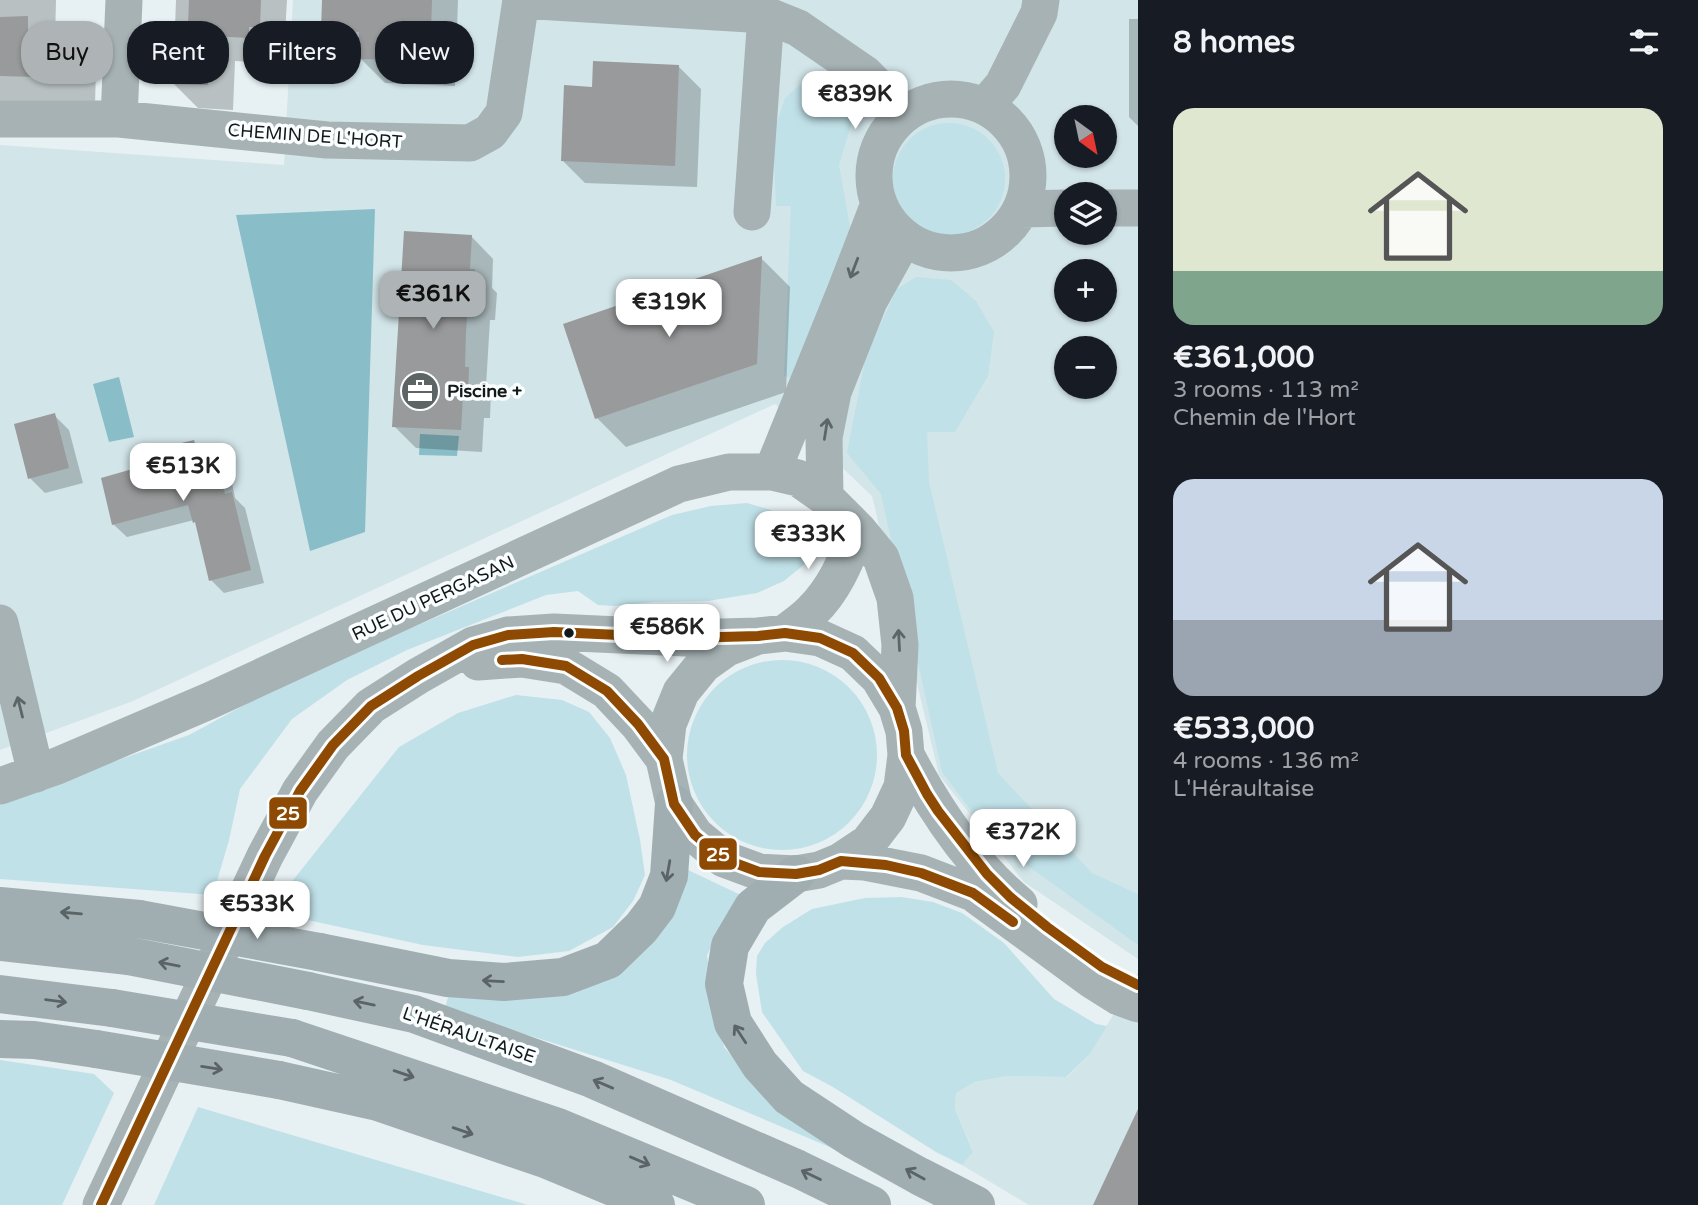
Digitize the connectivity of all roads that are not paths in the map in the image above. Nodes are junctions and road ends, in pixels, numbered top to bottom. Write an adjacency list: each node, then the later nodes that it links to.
1 (124, 0): 8 (street)
2 (521, 0): 4 (street); 8 (street, CHEMIN DE L'HORT)
3 (1041, 0): 5 (street)
4 (766, 15): 6 (street); 14 (street)
5 (985, 106): 6 (street); 13 (street)
6 (901, 116): 9 (street)
7 (0, 119): 8 (street, CHEMIN DE L'HORT)
8 (119, 119)
9 (879, 204): 15 (street); 16 (street, one-way to 16)
10 (1054, 208): 13 (street)
11 (1117, 208): 12 (street)
12 (1138, 208)
13 (1021, 209): 15 (street)
14 (752, 212)
15 (904, 238): 17 (street, one-way to 15)
16 (772, 471): 17 (street, RUE DU PERGASAN); 25 (street, RUE DU PERGASAN)
17 (825, 497): 18 (street, RUE DU PERGASAN)
18 (858, 530): 20 (street); 22 (street, RUE DU PERGASAN, one-way to 18)
19 (0, 623): 25 (street, one-way to 19)
20 (771, 635): 21 (street); 22 (street); 24 (street)
21 (418, 676): 24 (street); 36 (street)
22 (897, 708): 23 (street)
23 (906, 755): 28 (street); 32 (street)
24 (664, 759): 27 (street)
25 (36, 774): 26 (street, RUE DU PERGASAN)
26 (0, 786)
27 (674, 804): 29 (street); 30 (highway, one-way to 30, bridge)
28 (841, 861): 29 (street); 34 (street)
29 (796, 874): 40 (highway, one-way to 29)
30 (0, 906)
31 (0, 942): 39 (highway, L'HÉRAULTAISE, one-way to 31, bridge)
32 (1138, 985)
33 (0, 994): 38 (highway, one-way to 38, bridge)
34 (1138, 1004)
35 (0, 1039): 37 (highway, one-way to 37, bridge)
36 (101, 1205)
37 (656, 1205)
38 (746, 1205)
39 (872, 1205)
40 (976, 1205)

